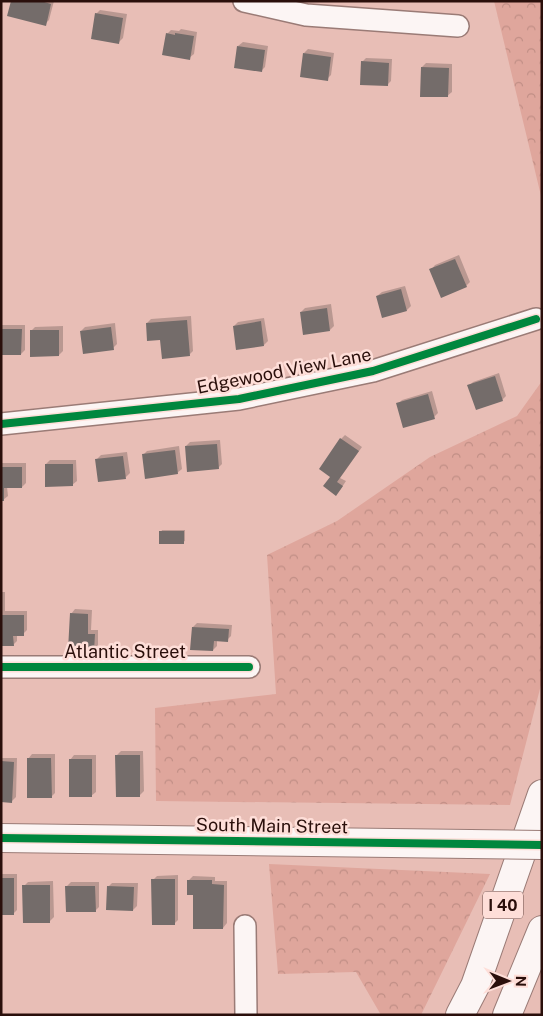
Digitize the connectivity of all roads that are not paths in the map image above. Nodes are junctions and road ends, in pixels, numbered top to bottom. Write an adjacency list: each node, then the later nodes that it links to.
1 (244, 1): 2 (street)
2 (458, 26)
3 (536, 319): 4 (street, Edgewood View Lane)
4 (1, 424)
5 (1, 667): 6 (street, Atlantic Street)
6 (249, 667)
7 (542, 794): 13 (main road, I 40)
8 (1, 838): 9 (main road, South Main Street, bridge)
9 (542, 845)
10 (245, 926): 12 (street)
11 (542, 930): 14 (main road, I 40)
12 (246, 1015)
13 (460, 1015)
14 (507, 1015)

